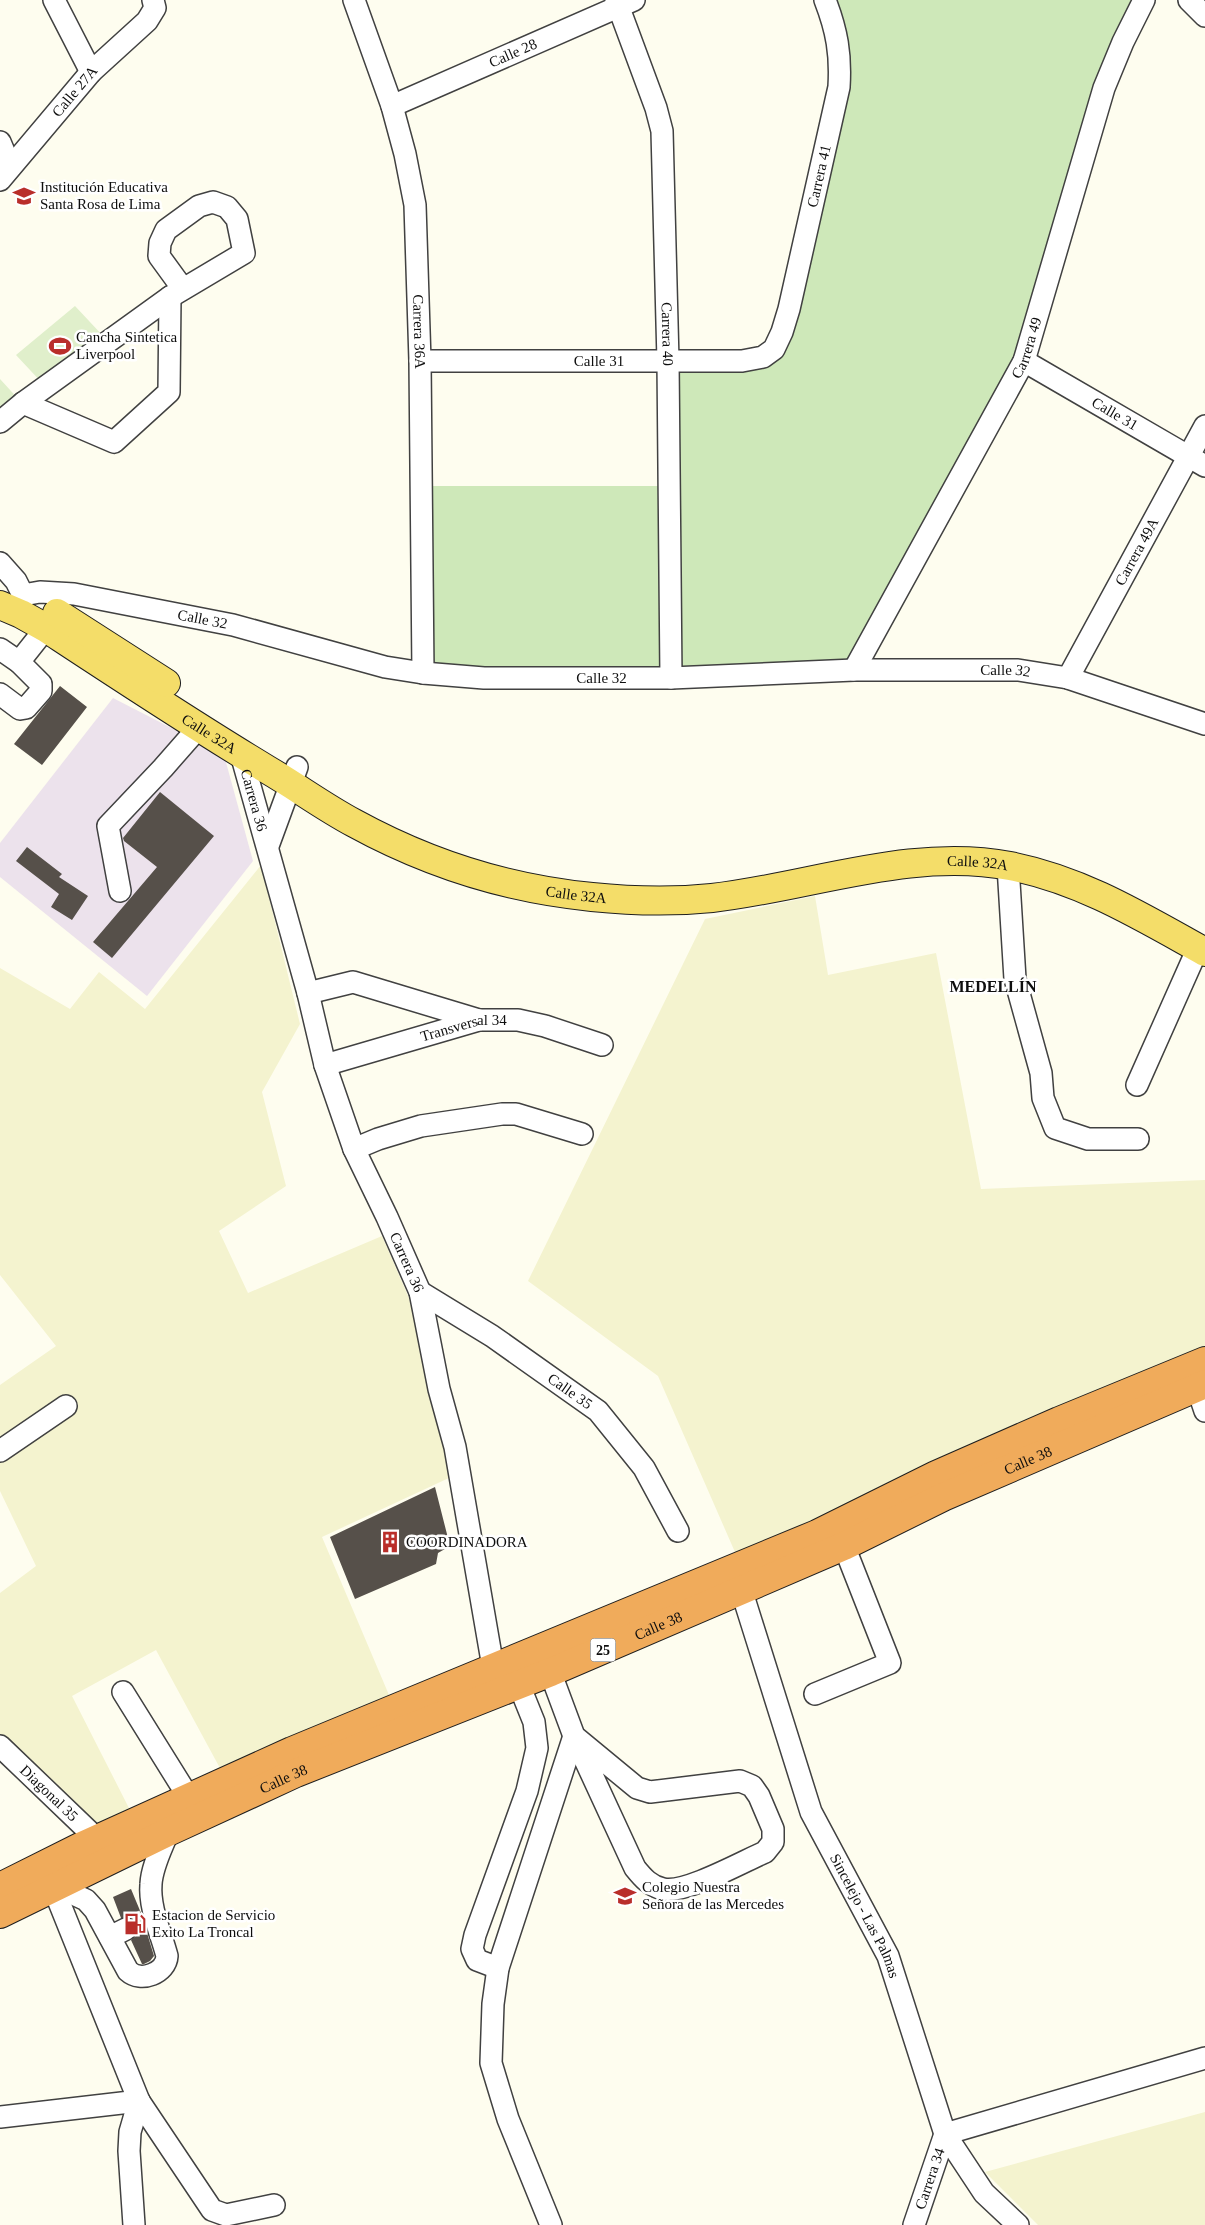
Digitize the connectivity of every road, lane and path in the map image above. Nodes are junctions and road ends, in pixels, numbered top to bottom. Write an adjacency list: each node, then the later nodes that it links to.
1 (54, 0): 9 (street)
2 (354, 0): 10 (street, Carrera 36A)
3 (825, 0): 13 (street, Carrera 41)
4 (1144, 0): 16 (street, Carrera 49)
5 (1190, 0): 8 (street)
6 (623, 2): 10 (street, Calle 28); 15 (street, Carrera 40)
7 (154, 4): 9 (street, Calle 27A)
8 (1205, 16)
9 (91, 72): 12 (street, Calle 27A)
10 (392, 106): 14 (street, Carrera 36A)
11 (0, 142): 12 (street)
12 (5, 173)
13 (774, 349): 15 (street, Calle 31)
14 (420, 361): 15 (street, Calle 31); 28 (street, Carrera 36A)
15 (668, 361): 29 (street, Carrera 40)
16 (1024, 361): 20 (street, Calle 31); 27 (street, Carrera 49)
17 (23, 403): 17 (street); 18 (street)
18 (0, 422)
19 (1205, 426): 20 (street, Carrera 49A)
20 (1197, 462): 30 (street, Carrera 49A)
21 (0, 563): 22 (street)
22 (6, 596): 23 (main road, Calle 32A); 25 (main road); 28 (street, Calle 32); 35 (main road, Calle 32A)
23 (46, 628): 25 (main road, Calle 32A); 26 (street)
24 (0, 650): 26 (street)
25 (88, 655): 33 (main road, Calle 32A)
26 (19, 662): 31 (street)
27 (854, 670): 29 (street, Calle 32); 30 (street, Calle 32)
28 (423, 673): 29 (street, Calle 32)
29 (671, 678)
30 (1068, 678): 32 (street, Calle 32)
31 (1, 697)
32 (1205, 724)
33 (199, 727): 34 (main road, Calle 32A); 39 (street)
34 (241, 754): 35 (main road, Calle 32A); 36 (street, Carrera 36)
35 (290, 785): 36 (street); 37 (street, Carrera 36); 38 (main road, Calle 32A); 40 (main road, Calle 32A)
36 (255, 803): 37 (street, Carrera 36)
37 (268, 846): 41 (street, Carrera 36)
38 (1008, 866): 40 (main road, Calle 32A); 47 (street)
39 (120, 891)
40 (1203, 944): 45 (street)
41 (308, 993): 42 (street); 44 (street, Carrera 36)
42 (479, 1020): 43 (street, Transversal 34); 44 (street, Transversal 34)
43 (602, 1045)
44 (325, 1065): 48 (street, Carrera 36)
45 (1136, 1085)
46 (582, 1134): 48 (street)
47 (1138, 1139)
48 (354, 1149): 49 (street, Carrera 36)
49 (420, 1292): 54 (street, Calle 35); 58 (street, Carrera 36)
50 (1205, 1361): 57 (highway, Calle 38 / 25)
51 (1202, 1394): 55 (highway, Calle 38 / 25)
52 (66, 1406): 53 (street)
53 (0, 1451)
54 (678, 1531)
55 (844, 1546): 56 (highway, Calle 38 / 25); 60 (street)
56 (741, 1589): 57 (highway, Calle 38 / 25); 76 (street, Sincelejo - Las Palmas)
57 (546, 1660): 58 (highway, Calle 38 / 25); 61 (street)
58 (506, 1676): 63 (street, Carrera 36); 65 (highway, Calle 38 / 25); 67 (highway, Calle 38 / 25)
59 (123, 1692): 65 (street)
60 (815, 1694)
61 (574, 1736): 63 (street); 64 (street); 66 (street); 72 (street)
62 (0, 1746): 68 (street, Diagonal 35)
63 (537, 1748): 72 (street, Carrera 36)
64 (637, 1788): 66 (street); 66 (street)
65 (189, 1798): 68 (highway, Calle 38 / 25)
66 (608, 1809)
67 (168, 1832): 69 (highway, Calle 38 / 25); 69 (street)
68 (98, 1840): 70 (highway, Calle 38 / 25)
69 (54, 1886): 71 (highway, Calle 38 / 25); 74 (street)
70 (0, 1887)
71 (0, 1914)
72 (498, 1968): 79 (street)
73 (1205, 2058): 76 (street)
74 (139, 2101): 75 (street); 77 (street); 78 (street)
75 (0, 2117)
76 (945, 2134): 80 (street, Carrera 34); 81 (street, Sincelejo - Las Palmas)
77 (274, 2205)
78 (134, 2225)
79 (551, 2225)
80 (914, 2225)
81 (1018, 2225)

